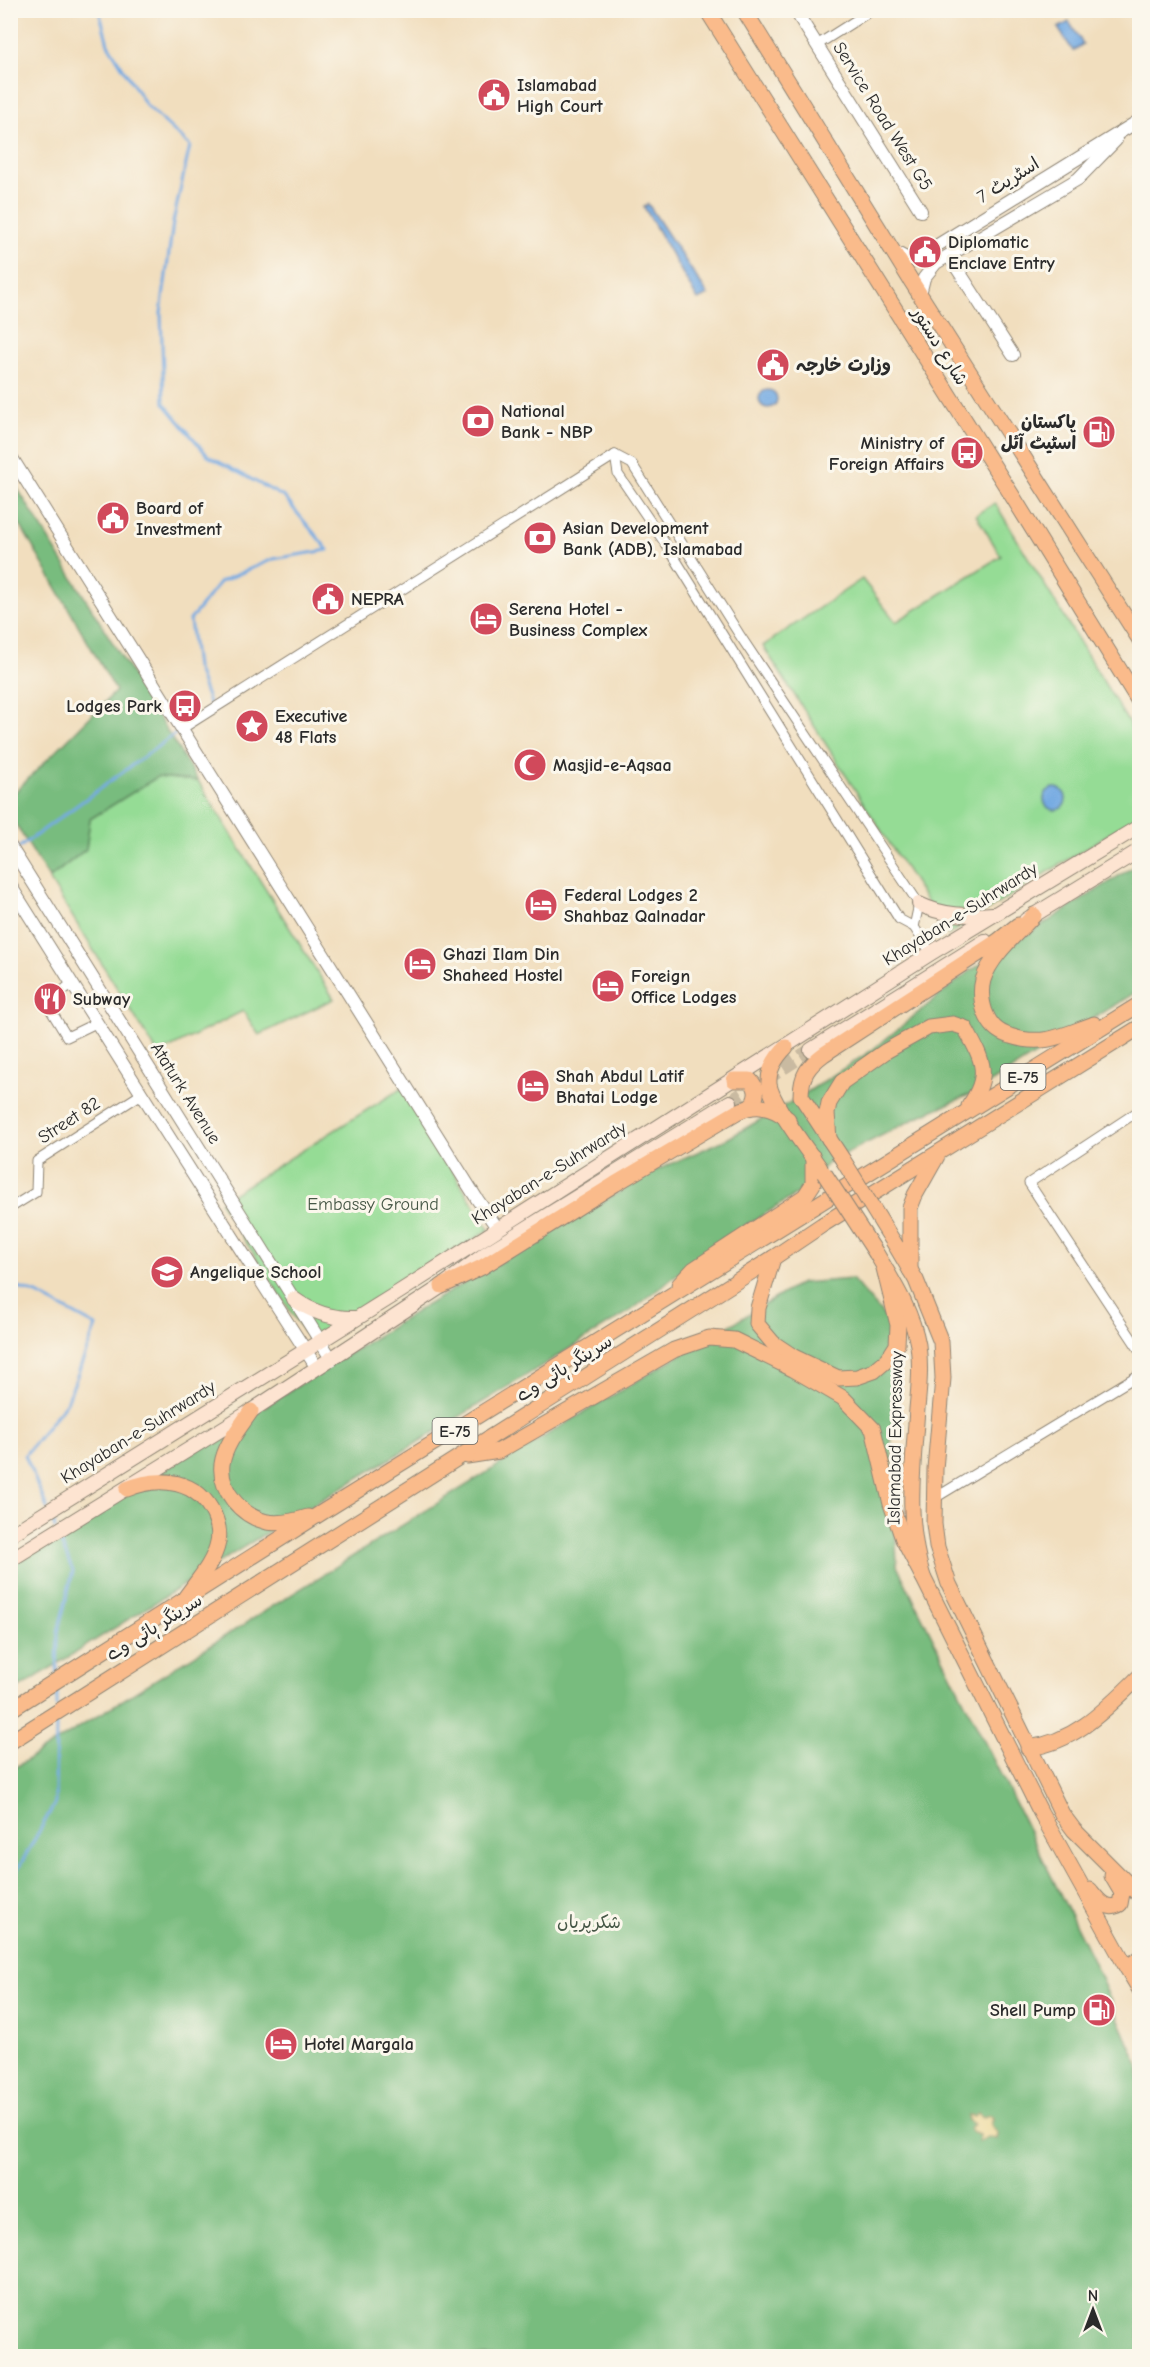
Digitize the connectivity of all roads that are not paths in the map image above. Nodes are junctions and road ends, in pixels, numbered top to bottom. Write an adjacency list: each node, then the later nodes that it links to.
1 (707, 10): 20 (main road, شارع دستور)
2 (744, 10): 9 (main road, شارع دستور)
3 (795, 10): 5 (street, Service Road West G5)
4 (872, 10): 5 (street)
5 (817, 45): 8 (street, Service Road West G5)
6 (1140, 120): 7 (street, اسٹریٹ 7)
7 (1127, 128): 9 (street, اسٹریٹ 7); 10 (street)
8 (921, 211)
9 (893, 251): 11 (main road, شارع دستور)
10 (949, 256): 11 (street); 12 (street)
11 (920, 294): 16 (main road, شارع دستور)
12 (1013, 355)
13 (10, 455): 21 (street)
14 (615, 455): 15 (street); 17 (street); 21 (street)
15 (739, 634): 17 (street); 18 (street)
16 (1140, 640)
17 (726, 644): 19 (street)
18 (753, 653): 19 (street); 26 (street)
19 (738, 662): 30 (street)
20 (1140, 703)
21 (183, 728): 48 (street)
22 (1140, 826): 27 (main road, Khayaban-e-Suhrwardy)
23 (10, 846): 53 (street, Ataturk Avenue)
24 (1140, 850): 28 (main road)
25 (10, 885): 32 (street, Ataturk Avenue)
26 (919, 904): 27 (main road); 30 (street)
27 (996, 914): 31 (main road, Khayaban-e-Suhrwardy)
28 (1034, 915): 29 (main road); 33 (main road)
29 (1018, 925): 44 (main road)
30 (914, 927): 31 (street)
31 (931, 953): 36 (main road, Khayaban-e-Suhrwardy)
32 (72, 983): 34 (street, Ataturk Avenue); 34 (street)
33 (1133, 1008): 41 (main road, سرینگر ہائی وے / E-75)
34 (96, 1023): 38 (street, Ataturk Avenue)
35 (1140, 1027): 45 (main road, سرینگر ہائی وے / E-75)
36 (786, 1047): 37 (main road, Khayaban-e-Suhrwardy); 43 (main road, Islamabad Expressway)
37 (734, 1080): 40 (main road); 48 (main road, Khayaban-e-Suhrwardy)
38 (140, 1095): 47 (street, Street 82); 57 (street, Ataturk Avenue)
39 (730, 1102): 52 (main road)
40 (751, 1107): 43 (main road); 52 (main road)
41 (966, 1110): 44 (main road); 54 (main road, سرینگر ہائی وے / E-75)
42 (1140, 1110): 58 (street)
43 (788, 1119): 46 (main road, Islamabad Expressway)
44 (829, 1139): 51 (main road, bridge)
45 (940, 1151): 49 (main road, سرینگر ہائی وے / E-75); 51 (main road)
46 (813, 1157): 50 (main road, Islamabad Expressway, bridge); 54 (main road)
47 (10, 1208)
48 (498, 1229): 55 (main road, Khayaban-e-Suhrwardy)
49 (773, 1258): 50 (main road); 63 (main road, سرینگر ہائی وے / E-75)
50 (885, 1268): 69 (main road, Islamabad Expressway)
51 (910, 1270): 65 (main road)
52 (442, 1286): 59 (main road)
53 (294, 1299): 55 (main road); 56 (street, Ataturk Avenue)
54 (665, 1301): 66 (main road, سرینگر ہائی وے / E-75)
55 (357, 1318): 56 (main road, Khayaban-e-Suhrwardy)
56 (320, 1342): 57 (main road, Khayaban-e-Suhrwardy); 59 (street, Ataturk Avenue)
57 (306, 1351): 60 (street, Ataturk Avenue); 67 (main road, Khayaban-e-Suhrwardy)
58 (1140, 1351)
59 (332, 1360): 60 (main road)
60 (317, 1368): 62 (main road)
61 (1140, 1374): 65 (street)
62 (251, 1411): 64 (main road); 66 (main road)
63 (460, 1457): 69 (main road); 73 (main road, سرینگر ہائی وے / E-75)
64 (127, 1489): 68 (main road); 70 (main road)
65 (935, 1498): 74 (main road)
66 (321, 1513): 70 (main road, سرینگر ہائی وے / E-75)
67 (11, 1535)
68 (11, 1559)
69 (923, 1577): 76 (main road, Islamabad Expressway)
70 (180, 1605): 72 (main road, سرینگر ہائی وے / E-75)
71 (1140, 1676): 74 (main road)
72 (14, 1708)
73 (11, 1741)
74 (1028, 1748): 75 (main road)
75 (1089, 1845): 76 (main road); 77 (main road)
76 (1066, 1859): 79 (main road, Islamabad Expressway)
77 (1140, 1896)
78 (1140, 1958): 79 (main road)
79 (1127, 1968): 80 (main road, Islamabad Expressway)
80 (1140, 1990)

